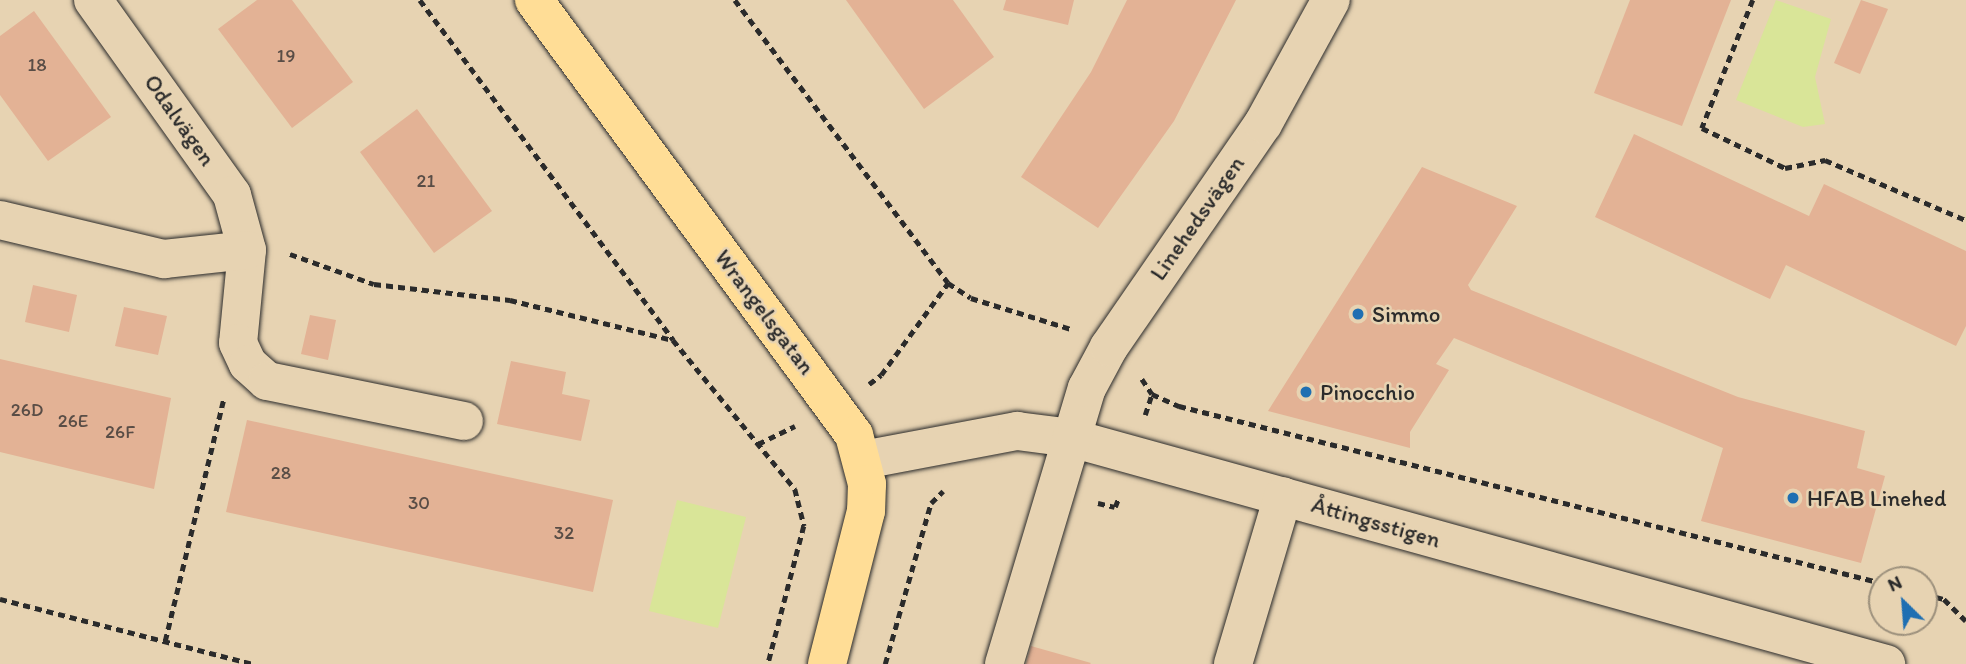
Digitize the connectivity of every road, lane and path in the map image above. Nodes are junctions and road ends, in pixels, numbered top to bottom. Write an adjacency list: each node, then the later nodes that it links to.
1 (93, 0): 9 (street, Odalvägen)
2 (420, 0): 10 (path)
3 (534, 0): 15 (main road, Wrangelsgatan)
4 (736, 0): 12 (path)
5 (1331, 0): 12 (street, Linehedsvägen)
6 (1752, 0): 8 (path)
7 (0, 220): 9 (street)
8 (1966, 220)
9 (247, 250): 10 (path); 11 (street)
10 (673, 340): 23 (path)
11 (238, 342): 13 (street); 21 (path)
12 (1109, 347): 14 (street, Linehedsvägen); 17 (path)
13 (464, 421)
14 (1071, 438): 15 (street, Åttingsstigen); 16 (street, Åttingsstigen); 25 (street, Linehedsvägen)
15 (863, 460): 24 (main road, Wrangelsgatan)
16 (1283, 496): 26 (street); 27 (street, Åttingsstigen)
17 (1868, 579)
18 (1938, 598): 20 (path)
19 (0, 599): 21 (path)
20 (1966, 621)
21 (165, 641): 22 (path)
22 (253, 664)
23 (768, 664)
24 (827, 664)
25 (1004, 664)
26 (1233, 664)
27 (1886, 664)

